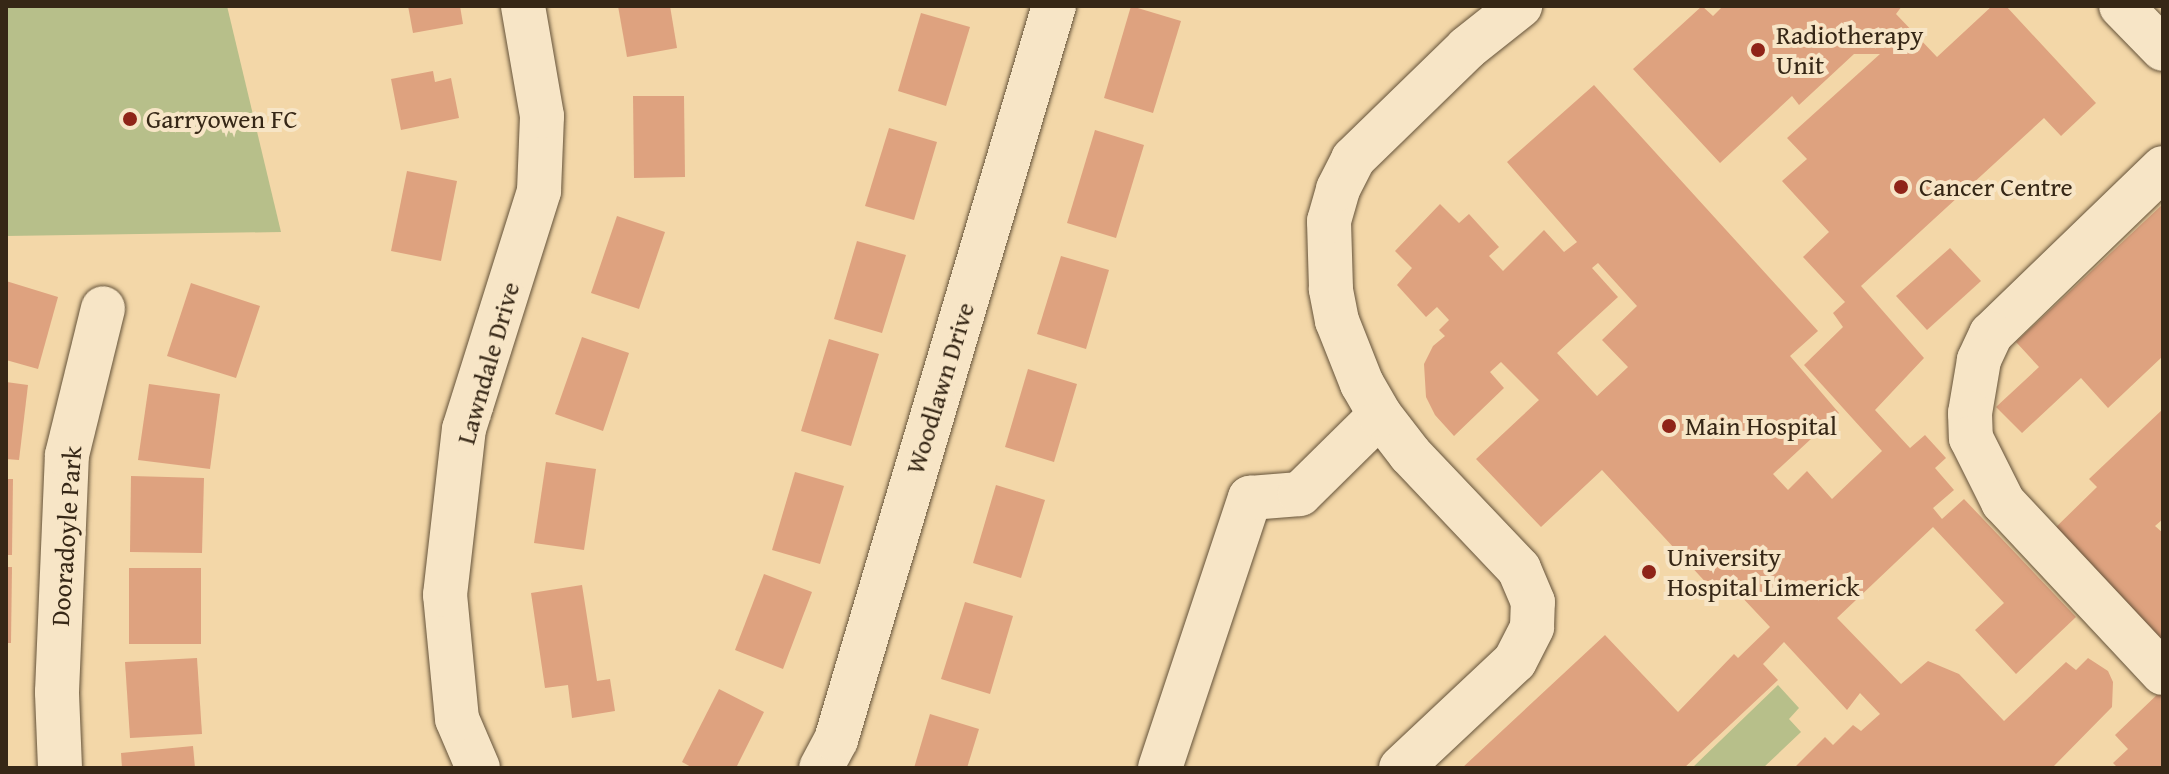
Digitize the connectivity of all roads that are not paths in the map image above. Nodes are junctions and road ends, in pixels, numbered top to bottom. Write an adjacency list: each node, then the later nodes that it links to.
1 (523, 6): 11 (street, Lawndale Drive)
2 (1054, 6): 12 (street, Woodlawn Drive)
3 (1520, 6): 8 (street)
4 (2121, 6): 5 (street)
5 (2163, 49)
6 (2163, 168): 9 (street)
7 (103, 308): 10 (street, Dooradoyle Park)
8 (1380, 415): 13 (street); 14 (street)
9 (2163, 673)
10 (60, 768)
11 (478, 768)
12 (821, 768)
13 (1160, 768)
14 (1401, 768)

